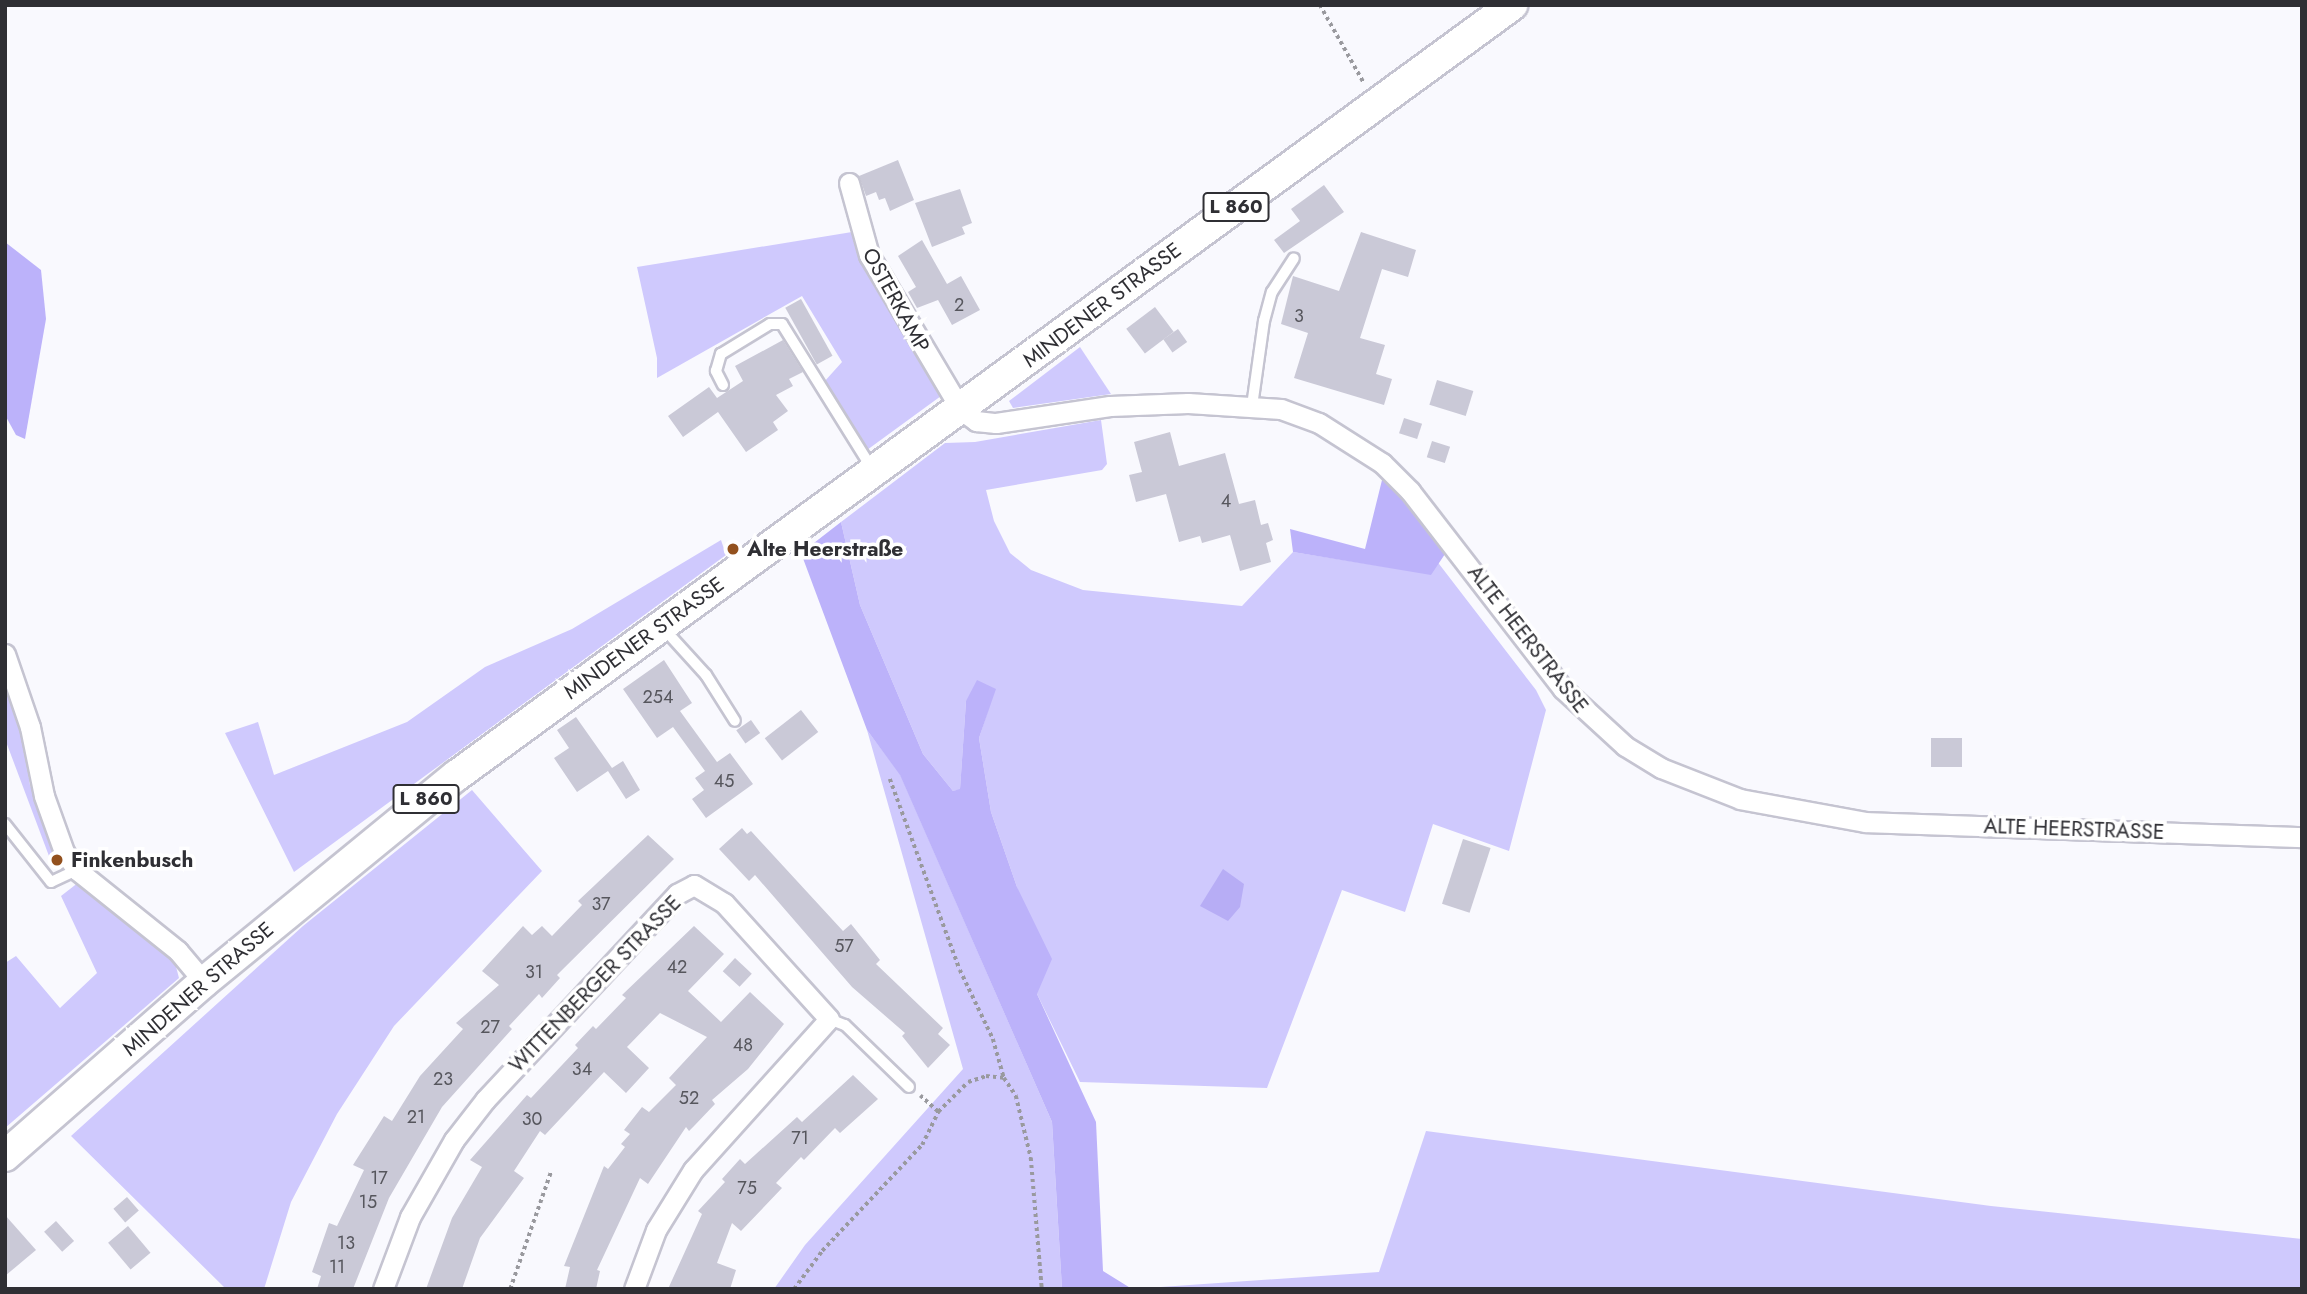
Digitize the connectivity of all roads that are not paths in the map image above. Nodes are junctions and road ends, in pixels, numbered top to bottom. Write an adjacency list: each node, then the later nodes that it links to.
1 (1512, 5): 6 (main road, MINDENER STRASSE / L 860)
2 (849, 183): 6 (street, OSTERKAMP)
3 (1294, 258): 5 (lane)
4 (723, 384): 7 (lane)
5 (1252, 406): 6 (street, ALTE HEERSTRASSE); 12 (street, ALTE HEERSTRASSE)
6 (961, 410): 7 (main road, MINDENER STRASSE / L 860)
7 (873, 471): 8 (main road, MINDENER STRASSE / L 860)
8 (661, 625): 10 (lane); 14 (main road, MINDENER STRASSE / L 860)
9 (5, 654): 13 (street)
10 (735, 720)
11 (5, 824): 13 (lane)
12 (2302, 837)
13 (77, 870): 14 (street)
14 (204, 982): 17 (main road, MINDENER STRASSE / L 860)
15 (829, 1019): 16 (lane); 18 (street, WITTENBERGER STRASSE); 19 (street)
16 (909, 1087)
17 (5, 1156)
18 (383, 1289)
19 (634, 1289)

